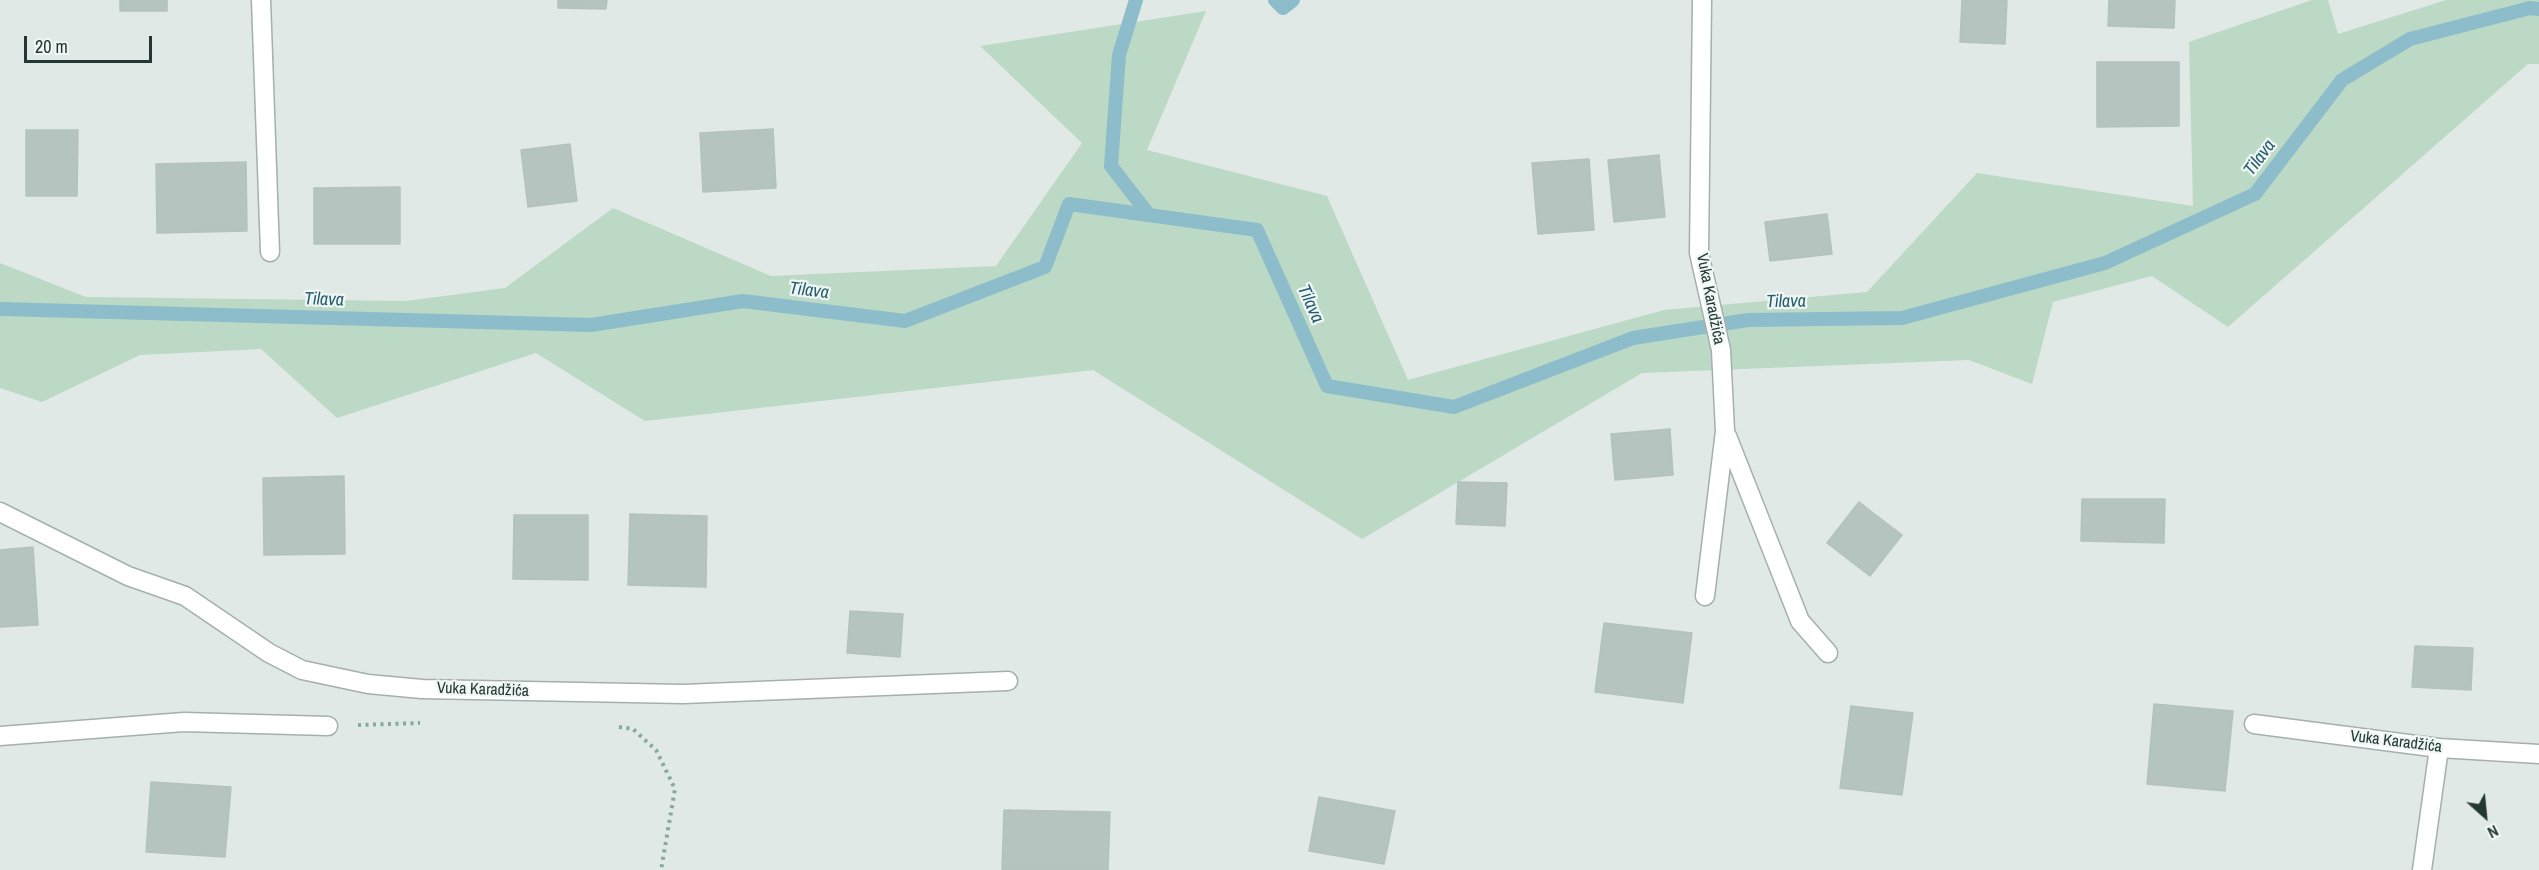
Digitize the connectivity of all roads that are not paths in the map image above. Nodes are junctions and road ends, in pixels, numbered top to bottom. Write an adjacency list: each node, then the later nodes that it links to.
1 (261, 0): 3 (street)
2 (1702, 0): 4 (street, Vuka Karadžića)
3 (270, 252)
4 (1725, 431): 6 (street, Vuka Karadžića); 7 (street)
5 (0, 512): 8 (street, Vuka Karadžića)
6 (1705, 596)
7 (1828, 653)
8 (1008, 681)
9 (2254, 724): 12 (street, Vuka Karadžića)
10 (328, 726): 11 (street)
11 (0, 736)
12 (2439, 748): 13 (street, Vuka Karadžića); 14 (street)
13 (2539, 754)
14 (2422, 870)

